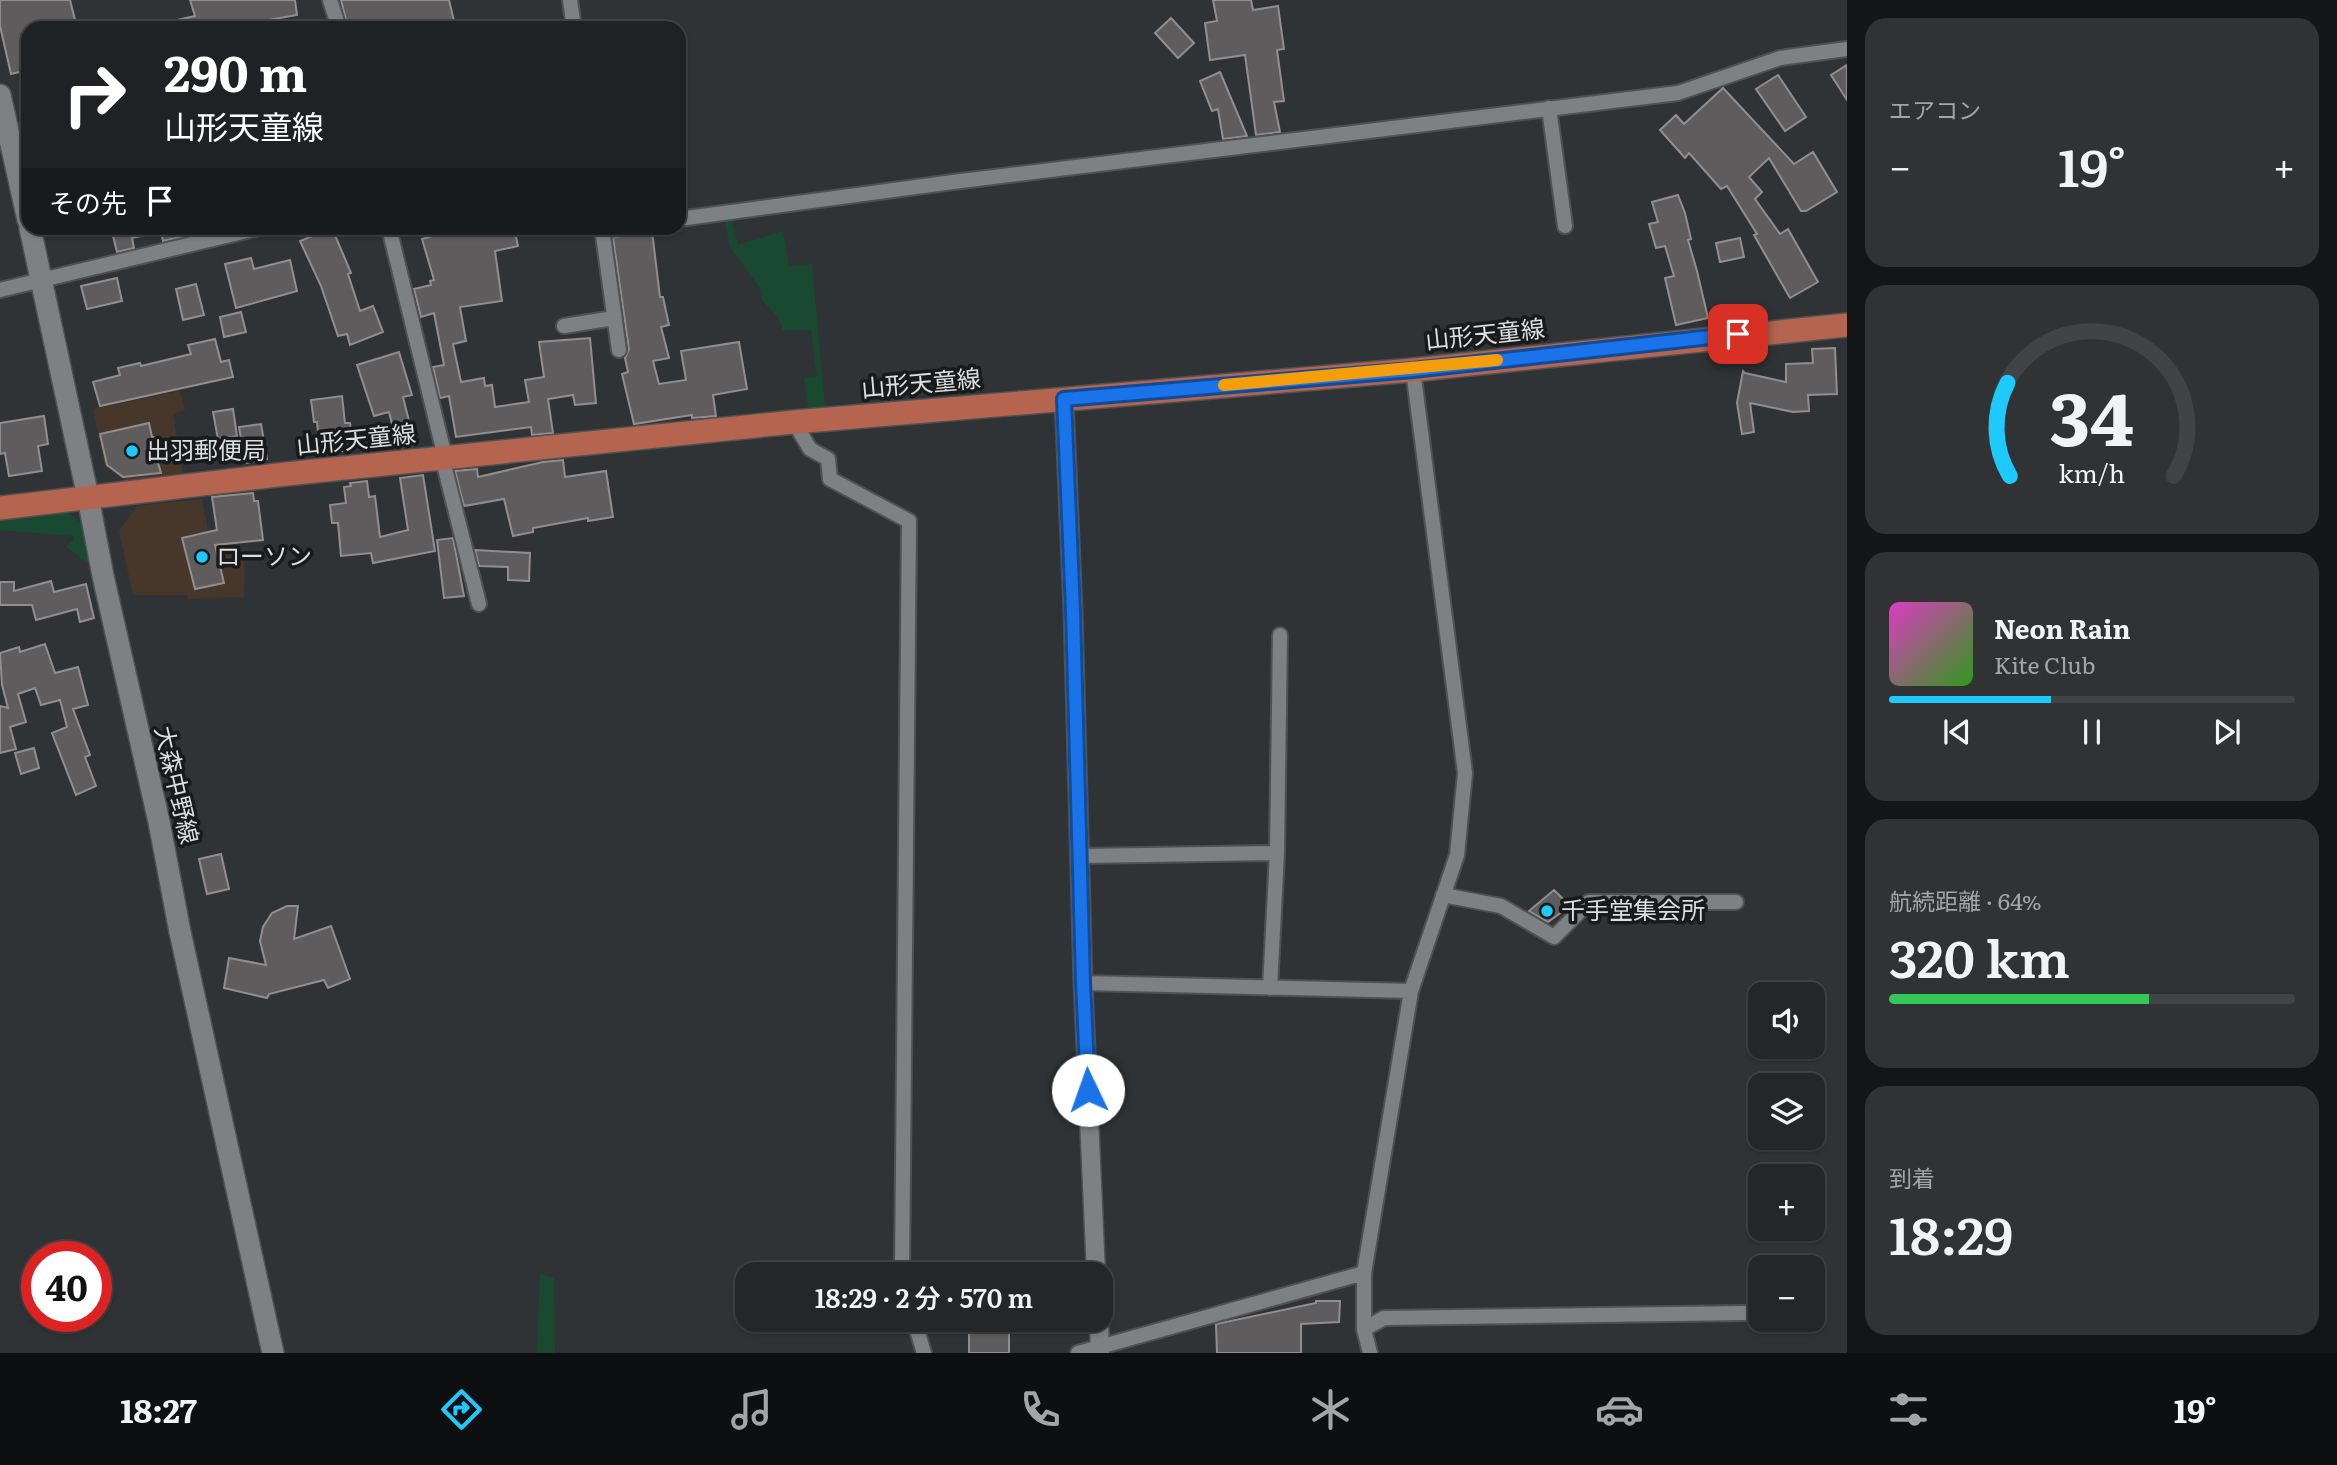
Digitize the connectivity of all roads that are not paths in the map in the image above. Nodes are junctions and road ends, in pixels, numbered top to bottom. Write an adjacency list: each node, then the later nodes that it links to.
1 (330, 0): 3 (street)
2 (570, 0): 4 (street)
3 (337, 21)
4 (573, 21)
5 (1847, 49): 7 (street)
6 (0, 95): 8 (main road)
7 (1549, 108): 9 (street); 10 (street)
8 (21, 189)
9 (686, 218)
10 (1565, 226)
11 (32, 235): 15 (main road, 大森中野線)
12 (230, 235): 15 (street)
13 (391, 235): 24 (street)
14 (603, 235): 17 (street)
15 (42, 281): 16 (street); 25 (main road, 大森中野線)
16 (0, 290)
17 (614, 318): 19 (street); 20 (street)
18 (1847, 324): 21 (main road, 山形天童線)
19 (564, 326)
20 (619, 350)
21 (1413, 370): 22 (main road, 山形天童線); 31 (street)
22 (1064, 399): 23 (main road, 山形天童線); 30 (street)
23 (794, 422): 24 (main road, 山形天童線); 36 (street)
24 (444, 457): 25 (main road, 山形天童線); 27 (street)
25 (88, 497): 26 (main road, 山形天童線); 44 (main road, 大森中野線)
26 (0, 508)
27 (479, 604)
28 (1280, 635): 29 (street)
29 (1277, 853): 30 (street); 34 (street)
30 (1080, 856): 33 (street)
31 (1443, 895): 32 (street); 35 (street)
32 (1736, 902)
33 (1083, 982): 34 (street); 37 (street)
34 (1270, 988): 35 (street)
35 (1411, 991): 38 (street)
36 (902, 1262)
37 (1096, 1262)
38 (1364, 1273): 40 (street); 43 (street)
39 (1746, 1312): 40 (street)
40 (1364, 1329): 47 (street)
41 (918, 1332): 45 (street)
42 (1099, 1332): 43 (street)
43 (1100, 1350): 46 (street)
44 (273, 1353)
45 (924, 1353)
46 (1078, 1353)
47 (1370, 1353)

